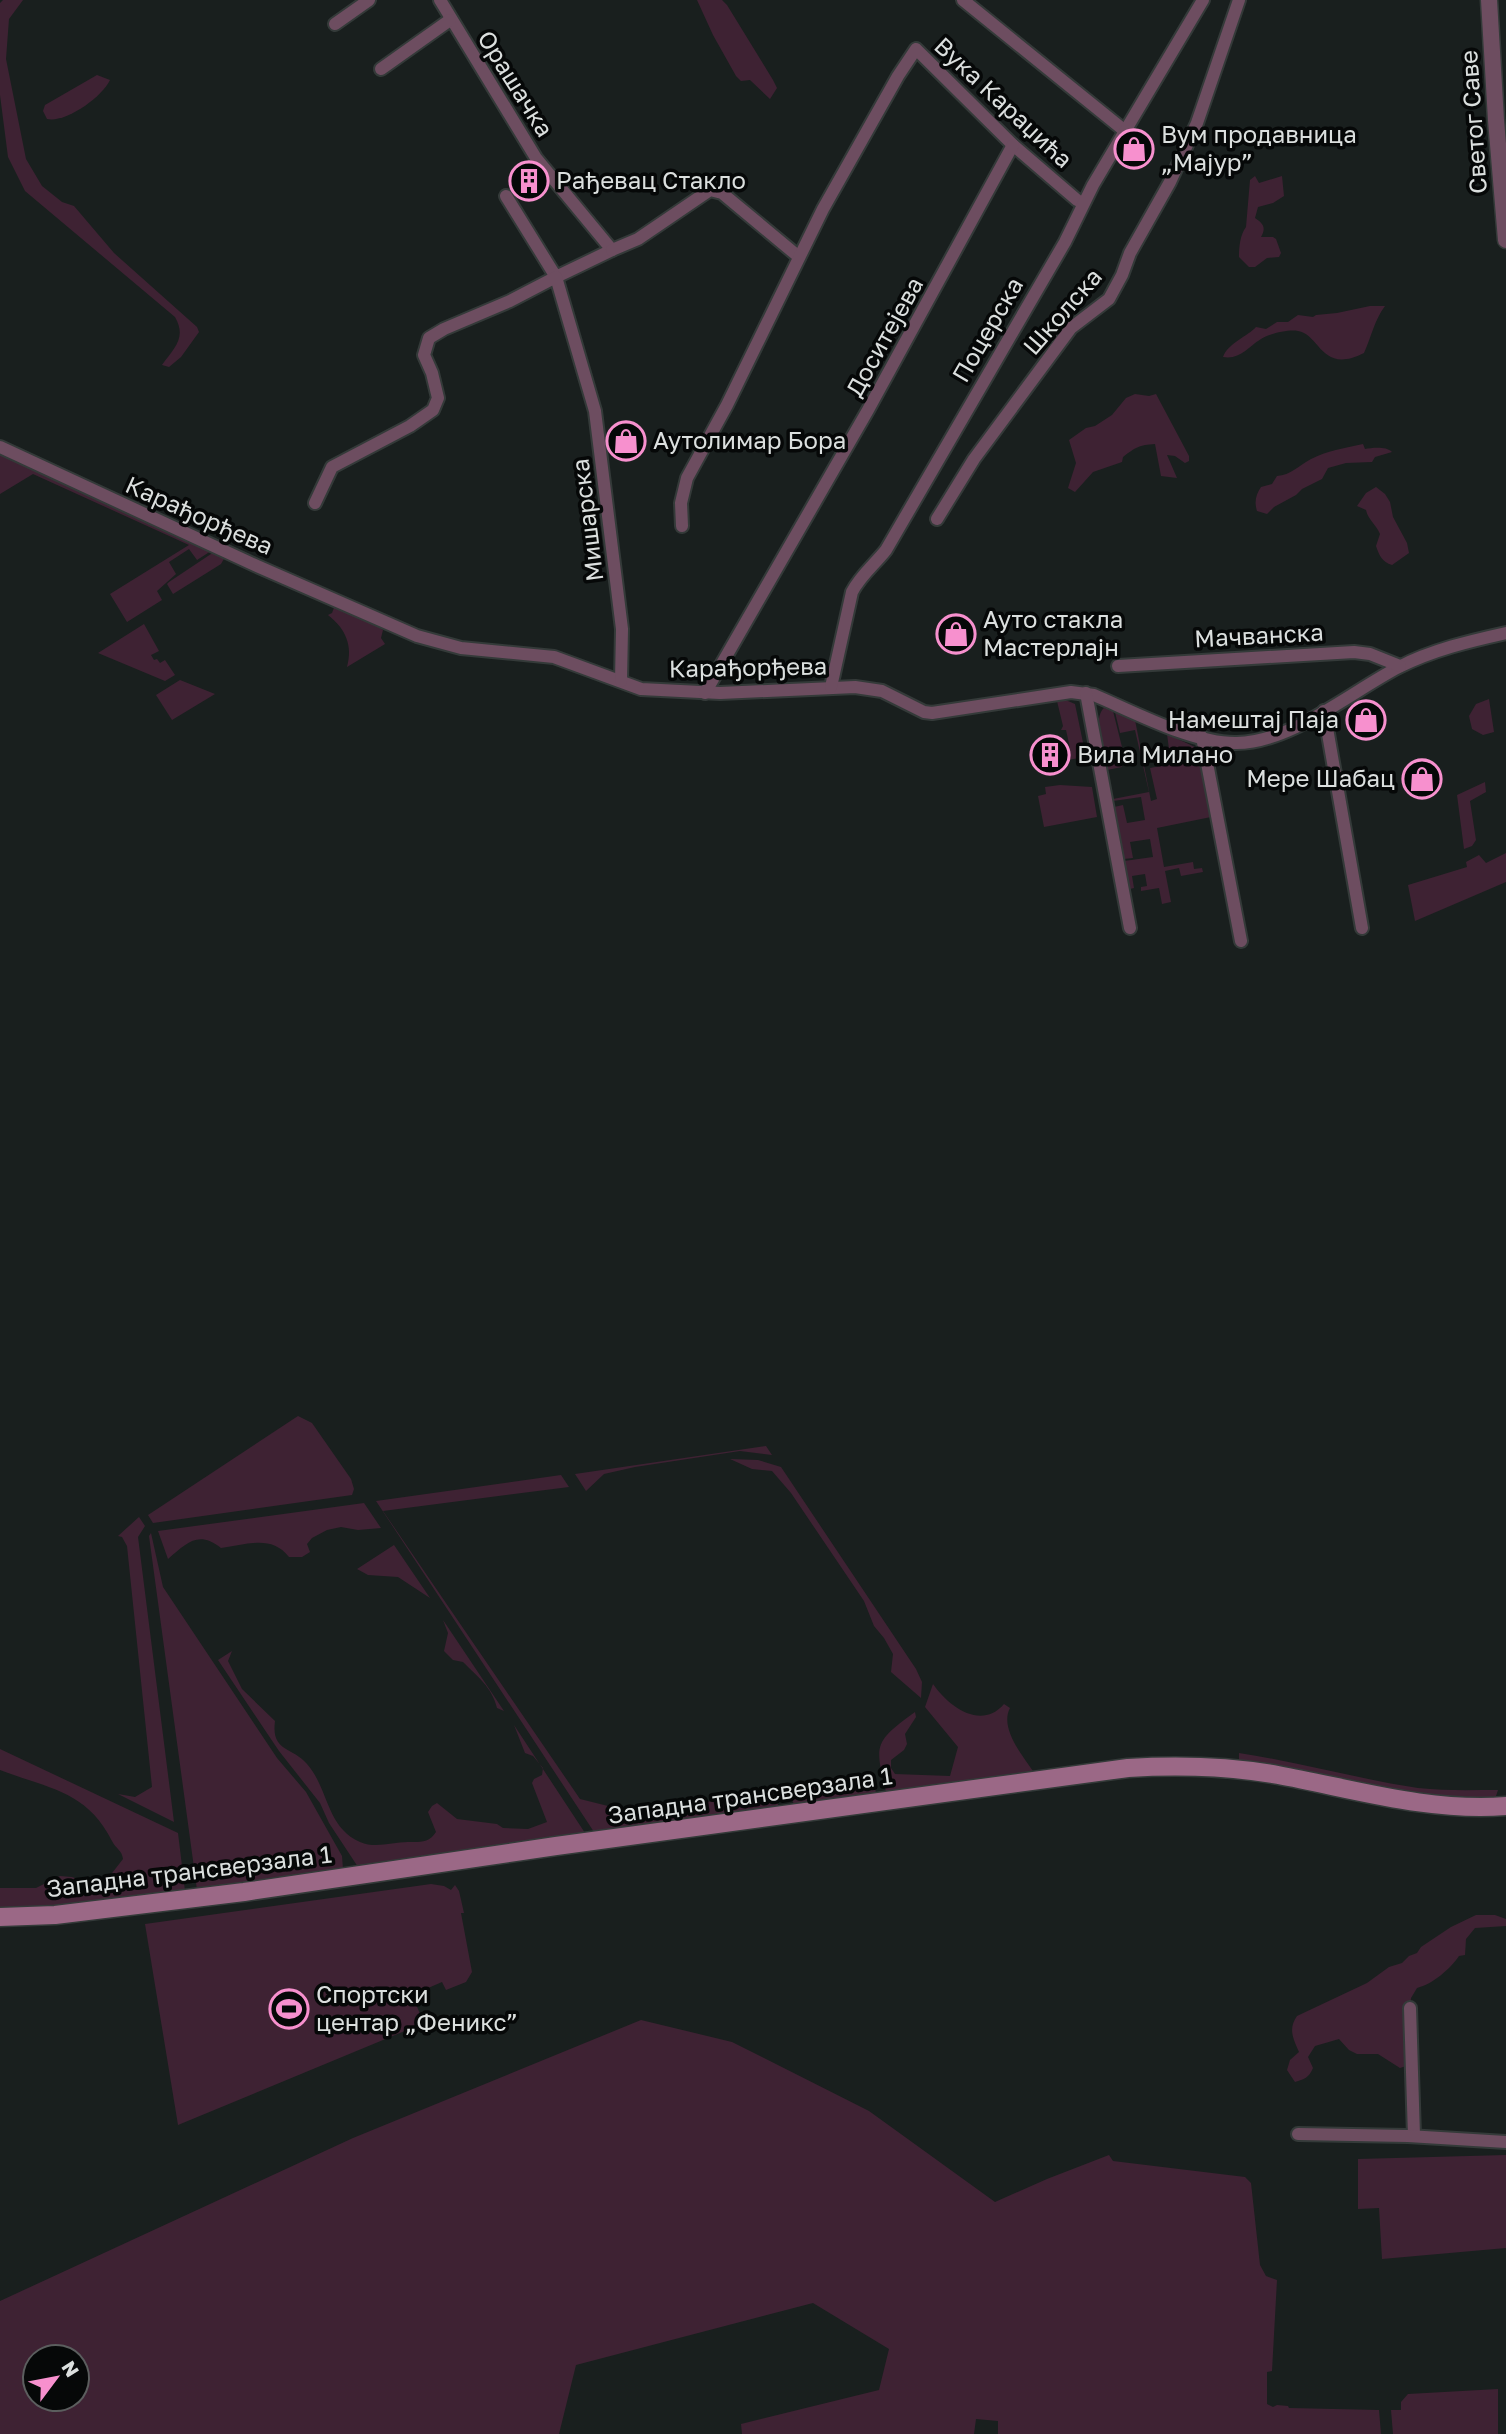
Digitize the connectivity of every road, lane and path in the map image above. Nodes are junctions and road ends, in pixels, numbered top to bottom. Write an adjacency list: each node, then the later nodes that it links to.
1 (369, 0): 8 (street)
2 (440, 0): 7 (street, Орашачка)
3 (963, 0): 12 (street)
4 (1240, 0): 22 (street, Школска)
5 (1489, 0): 10 (street, Светог Саве)
6 (1202, 1): 12 (street, Поцерска)
7 (450, 20): 9 (street, Орашачка); 17 (street, Орашачка)
8 (335, 24)
9 (381, 69)
10 (1500, 78): 11 (street, Светог Саве)
11 (1500, 101): 16 (street, Светог Саве)
12 (1125, 131): 15 (street, Поцерска)
13 (1013, 145): 15 (street, Вука Караџића); 18 (street, Вука Караџића); 29 (street, Доситејева)
14 (506, 196): 19 (street, Мишарска)
15 (1083, 203): 28 (street, Поцерска)
16 (1506, 240)
17 (612, 250): 18 (street); 19 (street)
18 (799, 257): 23 (street, Вука Караџића)
19 (556, 276): 21 (street); 27 (street, Мишарска)
20 (0, 447): 27 (street, Карађорђева)
21 (316, 503)
22 (937, 519)
23 (682, 526)
24 (1506, 633): 26 (street, Карађорђева)
25 (1118, 666): 26 (street, Мачванска)
26 (1400, 666): 31 (street, Карађорђева)
27 (621, 681): 29 (street, Карађорђева)
28 (831, 687): 29 (street, Карађорђева); 30 (street, Карађорђева)
29 (705, 693)
30 (1086, 694): 32 (street, Карађорђева); 33 (street)
31 (1324, 711): 32 (street, Карађорђева); 34 (street)
32 (1202, 737): 35 (street)
33 (1130, 928)
34 (1362, 928)
35 (1241, 942)
36 (1506, 1806): 37 (main road, Западна трансверзала 1)
37 (0, 1917)
38 (1410, 2008): 40 (street)
39 (1298, 2134): 40 (street)
40 (1413, 2136): 41 (street)
41 (1506, 2142)

